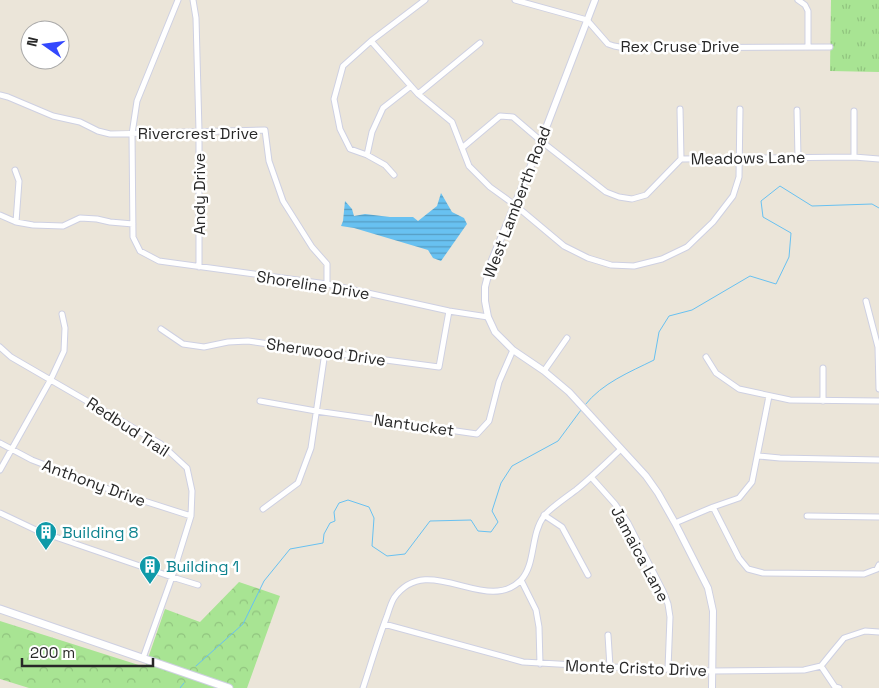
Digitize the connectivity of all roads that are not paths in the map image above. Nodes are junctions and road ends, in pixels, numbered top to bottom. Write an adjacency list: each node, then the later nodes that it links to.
1 (178, 0): 20 (street)
2 (193, 0): 19 (street, Andy Drive)
3 (425, 0): 8 (street)
4 (515, 0): 7 (street)
5 (596, 0): 7 (street, West Lamberth Road)
6 (798, 0): 10 (street)
7 (587, 20): 10 (street, Rex Cruse Drive); 21 (street, West Lamberth Road)
8 (372, 40): 12 (street); 23 (street)
9 (480, 43): 14 (street)
10 (808, 46): 11 (street, Rex Cruse Drive)
11 (830, 47)
12 (411, 86): 14 (street); 23 (street)
13 (0, 94): 20 (street, Rivercrest Drive)
14 (418, 94): 22 (street)
15 (680, 109): 27 (street)
16 (740, 109): 24 (street)
17 (797, 110): 25 (street)
18 (854, 111): 26 (street)
19 (199, 131): 20 (street, Rivercrest Drive); 35 (street, Andy Drive); 36 (street, Rivercrest Drive)
20 (132, 134): 34 (street)
21 (541, 141): 22 (street, Meadows Lane); 27 (street, Meadows Lane); 31 (street, West Lamberth Road)
22 (462, 148): 31 (street)
23 (367, 155): 30 (street)
24 (740, 158): 25 (street, Meadows Lane); 27 (street, Meadows Lane); 31 (street)
25 (798, 158): 26 (street, Meadows Lane)
26 (854, 158): 28 (street, Meadows Lane)
27 (681, 159)
28 (879, 159)
29 (15, 170): 33 (street)
30 (394, 175)
31 (515, 204): 40 (street, West Lamberth Road)
32 (0, 215): 33 (street)
33 (16, 222): 34 (street)
34 (133, 224): 35 (street, Shoreline Drive)
35 (199, 267): 36 (street, Shoreline Drive)
36 (327, 284): 38 (street, Shoreline Drive)
37 (866, 300): 50 (street)
38 (449, 311): 40 (street, Shoreline Drive); 45 (street, Sherwood Drive)
39 (62, 314): 49 (street)
40 (488, 317): 44 (street, West Lamberth Road)
41 (161, 329): 45 (street, Sherwood Drive)
42 (567, 338): 48 (street)
43 (0, 347): 49 (street, Redbud Trail)
44 (513, 350): 48 (street, West Lamberth Road); 55 (street, Nantucket)
45 (325, 352): 55 (street)
46 (706, 357): 51 (street)
47 (823, 368): 53 (street)
48 (544, 371): 57 (street, West Lamberth Road)
49 (51, 380): 58 (street); 66 (street, Redbud Trail)
50 (879, 389)
51 (769, 396): 53 (street); 59 (street)
52 (260, 401): 55 (street, Nantucket)
53 (823, 401): 54 (street)
54 (879, 401)
55 (316, 411): 64 (street)
56 (0, 443): 58 (street, Anthony Drive)
57 (621, 449): 62 (street); 70 (street, West Lamberth Road)
58 (12, 450): 61 (street); 66 (street, Anthony Drive)
59 (758, 456): 60 (street); 63 (street)
60 (879, 460)
61 (0, 470)
62 (591, 477): 67 (street); 84 (street, Jamaica Lane)
63 (713, 507): 70 (street); 71 (street)
64 (263, 509)
65 (0, 513): 73 (street)
66 (191, 516): 73 (street, Redbud Trail)
67 (544, 516): 72 (street); 74 (street)
68 (807, 516): 69 (street)
69 (879, 517)
70 (675, 523): 85 (street, West Lamberth Road)
71 (879, 565)
72 (588, 575)
73 (172, 577): 75 (street); 80 (street, Redbud Trail)
74 (521, 580): 77 (street); 81 (street)
75 (198, 585)
76 (0, 609): 80 (main road)
77 (384, 624): 81 (street, Monte Cristo Drive); 87 (street)
78 (879, 632): 82 (street)
79 (608, 635): 83 (street)
80 (143, 658): 86 (main road)
81 (540, 664): 83 (street, Monte Cristo Drive)
82 (821, 666): 85 (street, Monte Cristo Drive); 89 (street)
83 (610, 667): 84 (street, Monte Cristo Drive)
84 (668, 669): 85 (street, Monte Cristo Drive)
85 (713, 671): 88 (street, West Lamberth Road)
86 (228, 688)
87 (363, 688)
88 (712, 688)
89 (839, 688)

